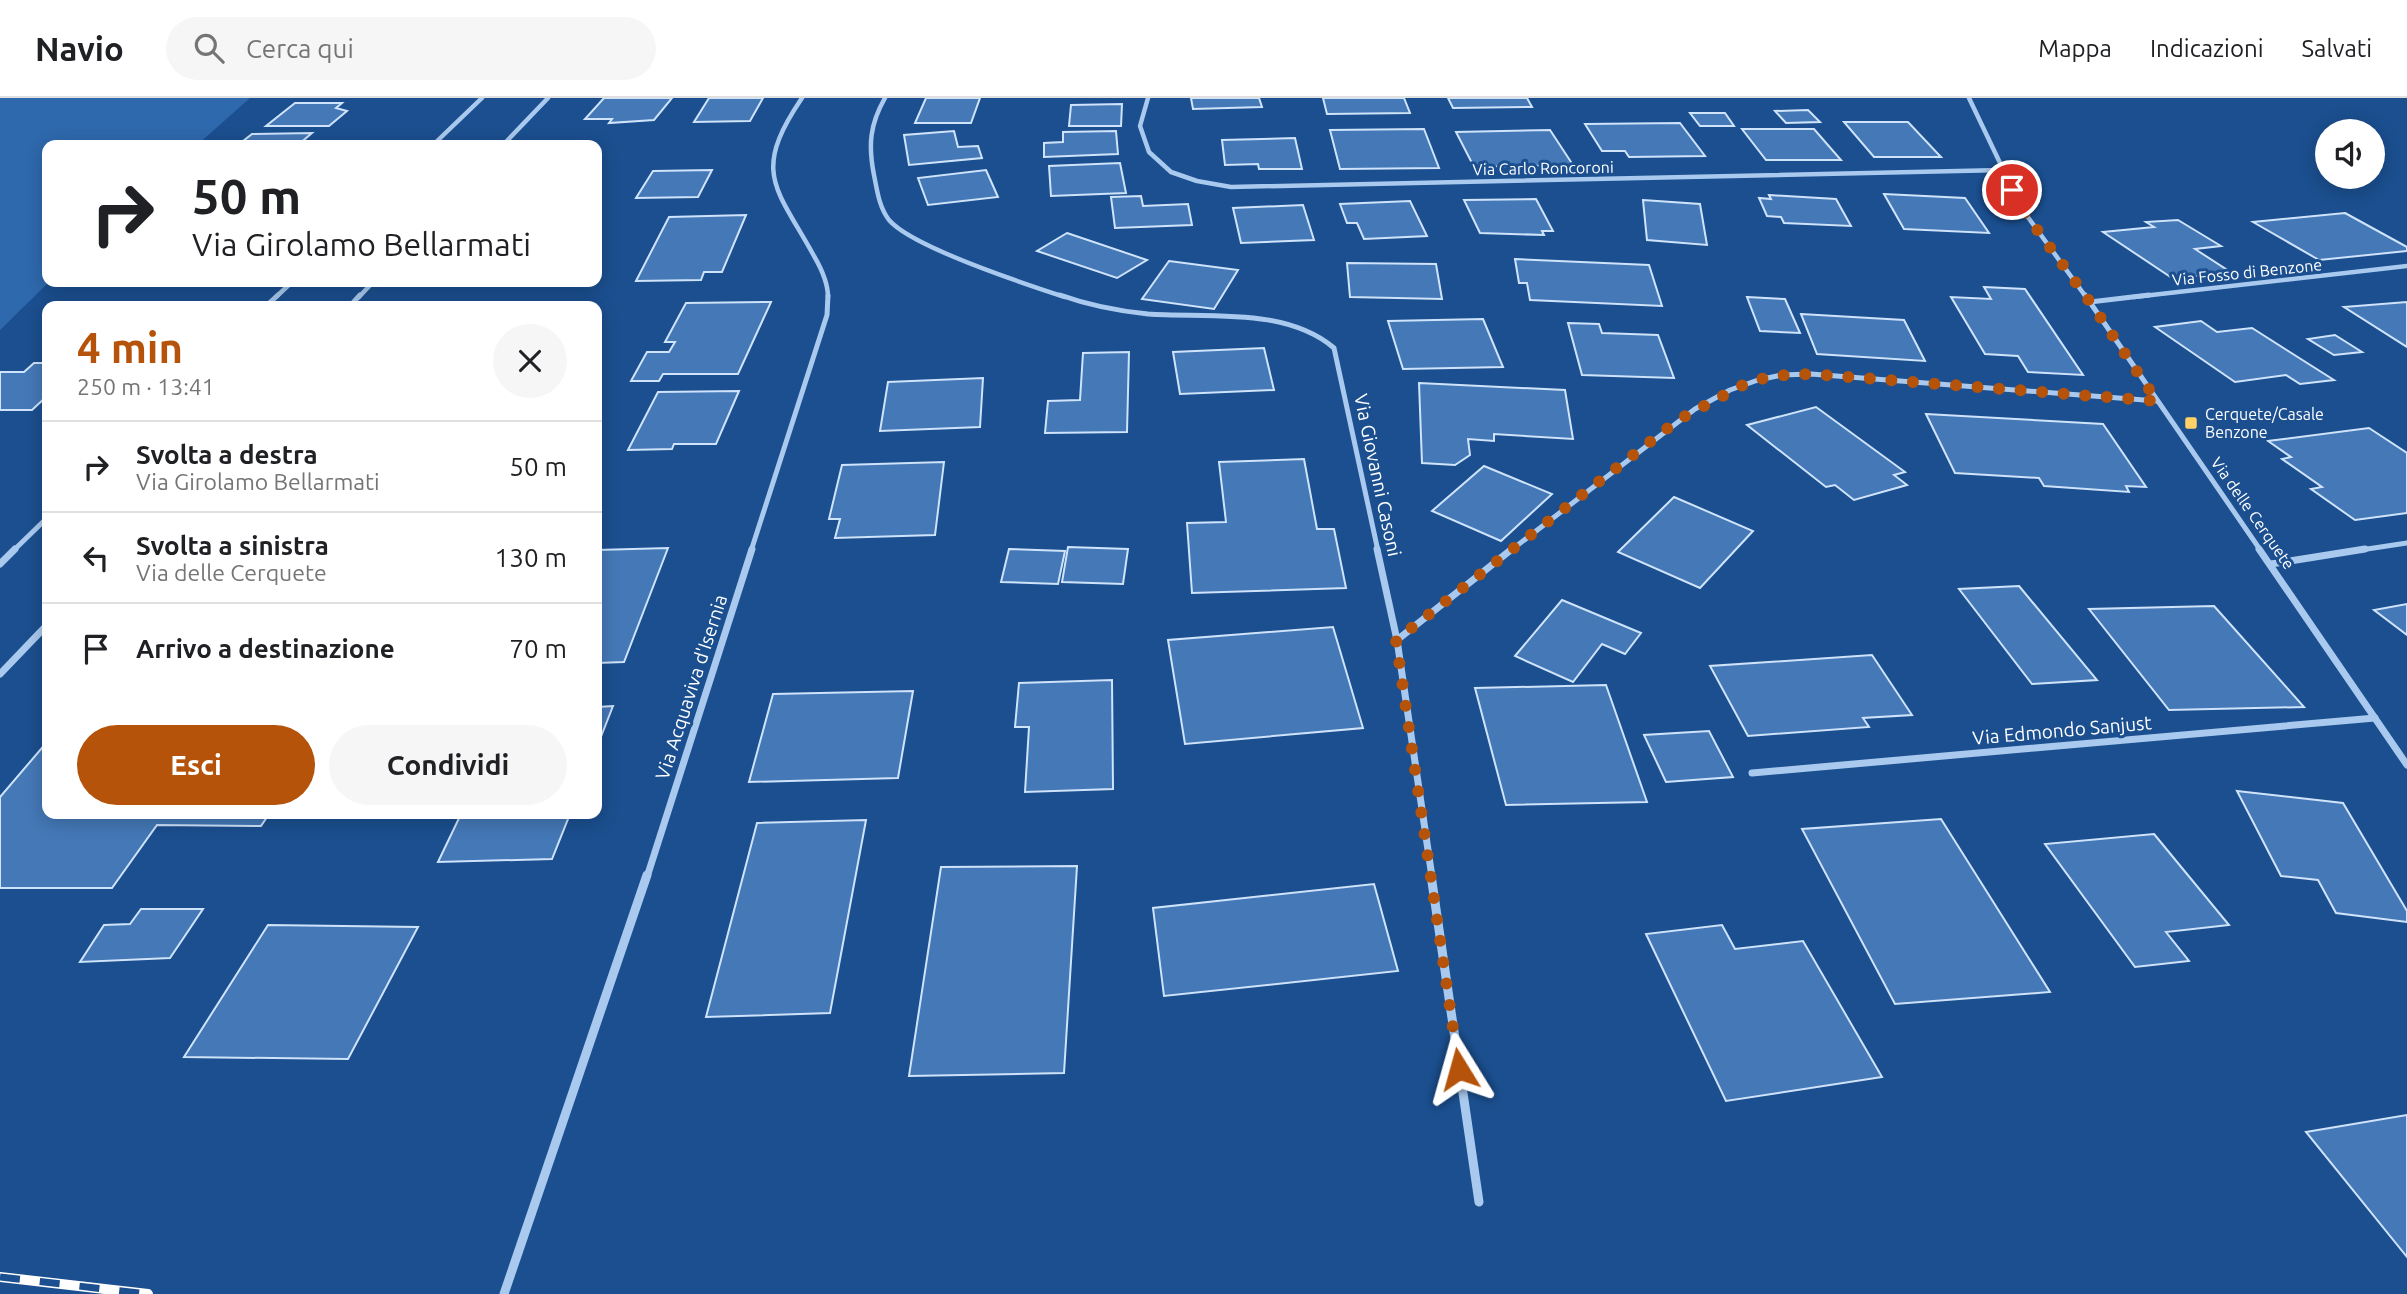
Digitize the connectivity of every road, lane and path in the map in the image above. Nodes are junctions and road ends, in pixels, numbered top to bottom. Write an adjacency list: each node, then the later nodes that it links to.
1 (482, 98): 7 (street)
2 (548, 98): 8 (street)
3 (802, 98): 28 (street, Via Acquaviva d'Isernia)
4 (885, 98): 22 (street, Via Giovanni Casoni)
5 (1148, 98): 9 (street, Via Carlo Roncoroni)
6 (1969, 98): 9 (street, Via delle Cerquete)
7 (438, 140)
8 (508, 140)
9 (2003, 170): 15 (street, Via delle Cerquete)
10 (2407, 267): 15 (street, Via Fosso di Benzone)
11 (287, 287): 13 (street)
12 (368, 287): 14 (street)
13 (271, 301)
14 (355, 301)
15 (2090, 302): 16 (street, Via delle Cerquete)
16 (2157, 401): 20 (street, Via delle Cerquete); 22 (street)
17 (42, 523): 19 (street)
18 (2407, 543): 20 (street)
19 (0, 564)
20 (2271, 564): 24 (street, Via delle Cerquete)
21 (42, 630): 23 (street)
22 (1396, 640): 27 (street, Via Giovanni Casoni)
23 (0, 674)
24 (2375, 718): 25 (street, Via delle Cerquete); 26 (street, Via Edmondo Sanjust)
25 (2407, 765)
26 (1752, 773)
27 (1479, 1202)
28 (504, 1294)

